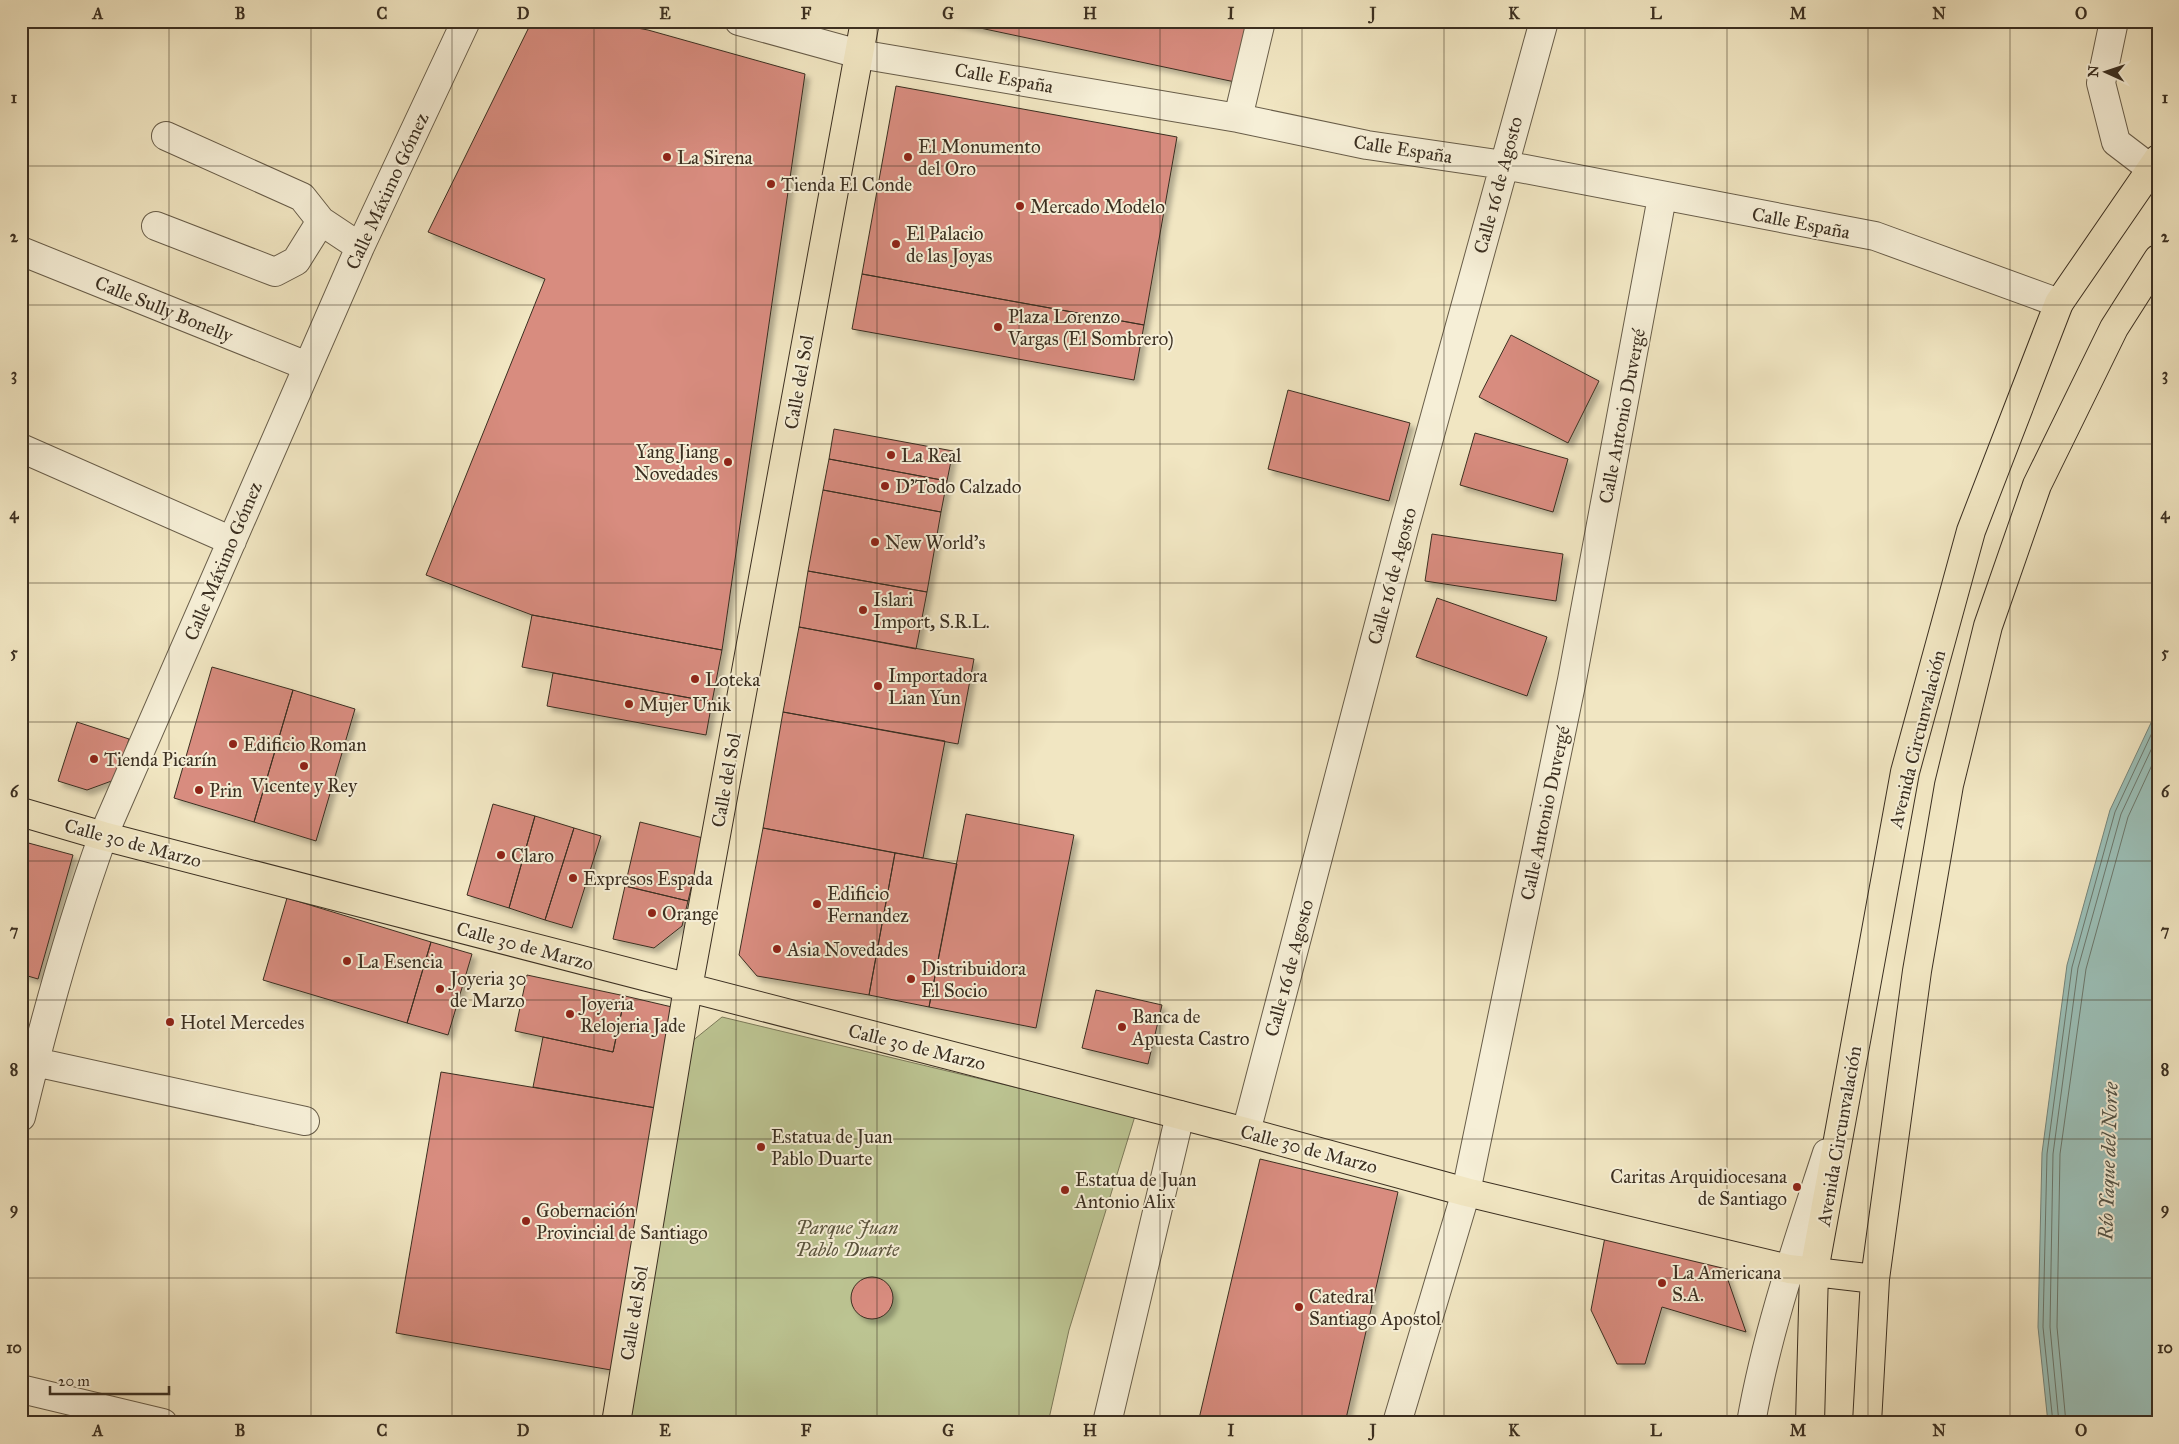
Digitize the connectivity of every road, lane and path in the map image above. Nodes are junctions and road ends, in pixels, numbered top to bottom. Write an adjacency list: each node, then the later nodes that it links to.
1 (466, 21): 15 (street, Calle Máximo Gómez)
2 (739, 21): 7 (street, Calle España)
3 (865, 21): 7 (main road, Calle del Sol)
4 (1261, 21): 8 (street)
5 (1544, 21): 11 (street, Calle 16 de Agosto)
6 (2114, 21): 10 (street)
7 (859, 54): 8 (street, Calle España); 24 (main road, Calle del Sol)
8 (1238, 118): 11 (street, Calle España)
9 (166, 136): 13 (street)
10 (2154, 164): 18 (main road, Avenida Circunvalación)
11 (1504, 165): 12 (street, Calle España); 30 (street, Calle 16 de Agosto)
12 (1662, 197): 18 (street, Calle España); 31 (street, Calle Antonio Duvergé)
13 (322, 221): 14 (street); 15 (street)
14 (156, 226)
15 (360, 247): 19 (street, Calle Máximo Gómez)
16 (21, 251): 19 (street, Calle Sully Bonelly)
17 (2158, 260): 33 (main road)
18 (2059, 303): 26 (main road, Avenida Circunvalación)
19 (307, 366): 21 (street, Calle Máximo Gómez)
20 (21, 448): 21 (street)
21 (232, 541): 23 (street, Calle Máximo Gómez)
22 (21, 812): 23 (main road, Calle 30 de Marzo)
23 (103, 836): 24 (main road, Calle 30 de Marzo); 25 (street, Calle Máximo Gómez)
24 (688, 988): 27 (main road, Calle 30 de Marzo); 36 (main road, Calle del Sol)
25 (35, 1062): 28 (street, Calle Máximo Gómez); 29 (street)
26 (1848, 1087): 32 (street)
27 (1180, 1116): 30 (main road, Calle 30 de Marzo); 37 (street)
28 (21, 1117)
29 (305, 1121)
30 (1246, 1132): 31 (main road, Calle 30 de Marzo)
31 (1466, 1192): 32 (main road, Calle 30 de Marzo); 38 (street, Calle Antonio Duvergé)
32 (1802, 1270): 33 (main road, Calle 30 de Marzo); 39 (street); 40 (main road)
33 (1875, 1279): 41 (main road)
34 (21, 1389): 35 (street)
35 (163, 1423)
36 (616, 1423)
37 (1107, 1423)
38 (1397, 1423)
39 (1750, 1423)
40 (1810, 1423)
41 (1867, 1423)

